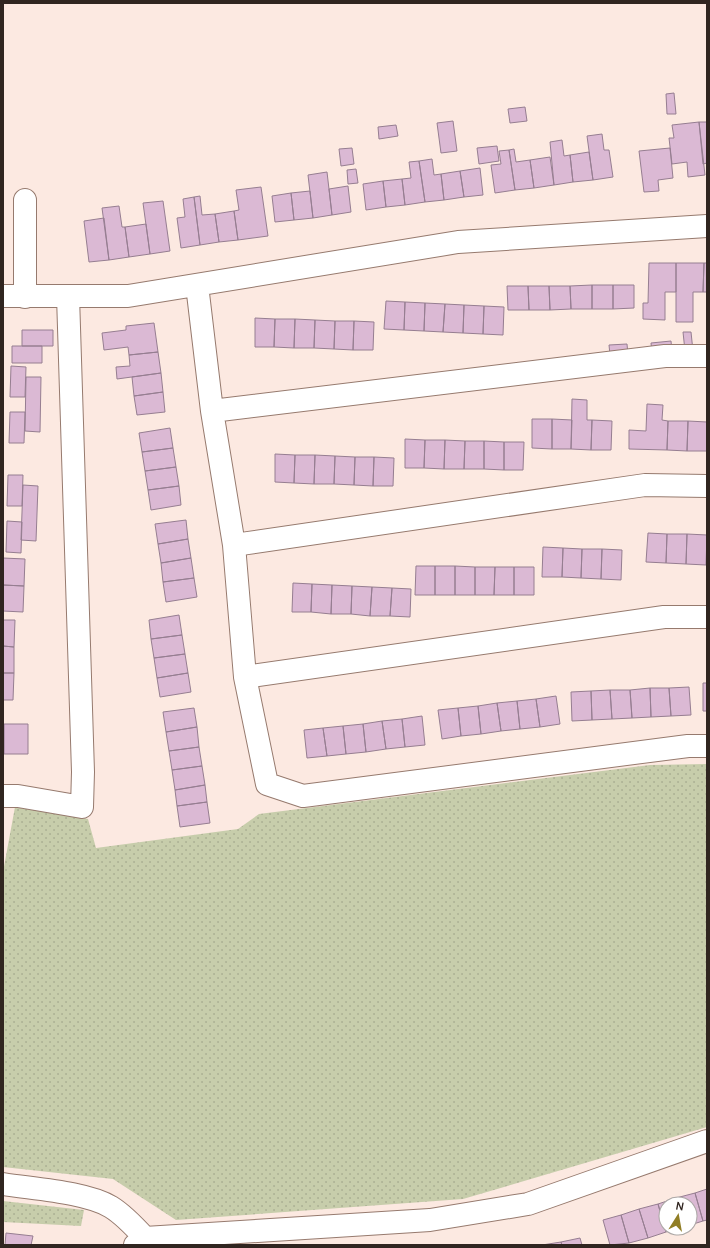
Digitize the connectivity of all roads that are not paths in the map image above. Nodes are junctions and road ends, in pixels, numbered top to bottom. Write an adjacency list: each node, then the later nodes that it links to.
1 (25, 200): 6 (street)
2 (707, 226): 3 (street)
3 (196, 285): 5 (street); 8 (street)
4 (3, 296): 6 (street)
5 (68, 296): 6 (street); 14 (street)
6 (25, 297)
7 (707, 356): 8 (street)
8 (212, 411): 10 (street)
9 (707, 486): 10 (street)
10 (234, 545): 12 (street)
11 (707, 617): 12 (street)
12 (245, 677): 13 (street)
13 (707, 746)
14 (3, 796)
15 (707, 1141): 17 (street)
16 (3, 1184): 17 (street)
17 (140, 1242)

